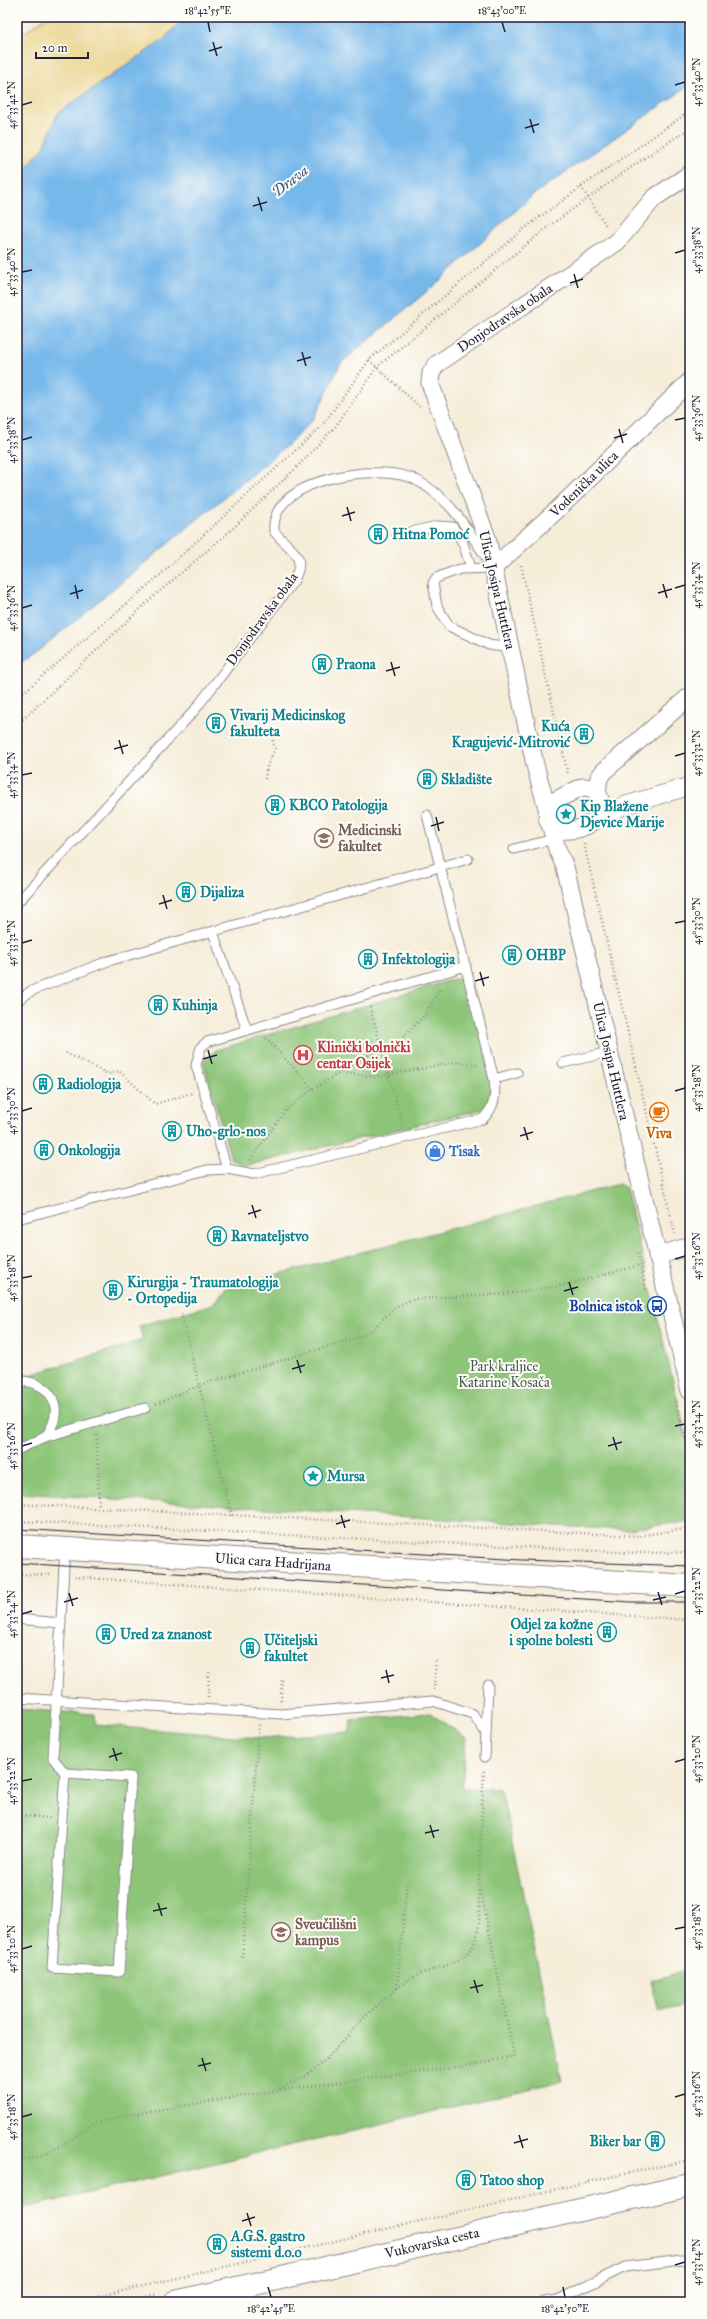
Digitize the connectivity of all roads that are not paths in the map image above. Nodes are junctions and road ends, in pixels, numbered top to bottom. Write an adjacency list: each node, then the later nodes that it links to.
1 (690, 174): 2 (street, Donjodravska obala)
2 (431, 373): 6 (street, Ulica Josipa Huttlera)
3 (690, 381): 6 (street, Vodenička ulica)
4 (397, 535): 5 (lane)
5 (471, 568): 6 (lane); 7 (lane)
6 (493, 568): 7 (street, Ulica Josipa Huttlera); 23 (lane, Donjodravska obala)
7 (510, 648): 9 (street, Ulica Josipa Huttlera)
8 (690, 696): 12 (street)
9 (535, 765): 11 (street, Ulica Josipa Huttlera); 15 (street, Ulica Josipa Huttlera)
10 (690, 786): 13 (street)
11 (570, 792): 12 (street); 15 (street)
12 (599, 796): 13 (street); 16 (street)
13 (623, 806): 16 (street)
14 (427, 815): 22 (lane)
15 (549, 817): 17 (street); 18 (street, Ulica Josipa Huttlera)
16 (596, 819): 17 (street)
17 (577, 830): 21 (street, Ulica Josipa Huttlera)
18 (554, 840): 19 (lane); 21 (street, Ulica Josipa Huttlera)
19 (514, 849)
20 (468, 860): 22 (lane)
21 (565, 866): 28 (street, Ulica Josipa Huttlera)
22 (440, 867): 24 (lane); 25 (lane)
23 (17, 903)
24 (213, 932): 26 (lane); 27 (lane)
25 (466, 966): 27 (lane); 31 (lane)
26 (17, 1001)
27 (247, 1030): 32 (lane)
28 (609, 1052): 29 (lane); 35 (street, Ulica Josipa Huttlera)
29 (563, 1062)
30 (517, 1073): 31 (lane)
31 (494, 1080): 32 (lane)
32 (226, 1169): 33 (lane)
33 (17, 1219)
34 (690, 1246): 35 (street)
35 (657, 1256): 37 (street)
36 (17, 1381): 39 (lane)
37 (690, 1391)
38 (145, 1408): 39 (lane)
39 (45, 1437): 40 (lane)
40 (21, 1444): 41 (lane)
41 (17, 1450)
42 (17, 1546): 43 (main road, Ulica cara Hadrijana)
43 (65, 1549): 44 (main road, Ulica cara Hadrijana); 46 (lane)
44 (690, 1586)
45 (17, 1620): 46 (lane)
46 (61, 1623): 49 (lane)
47 (488, 1685): 50 (lane)
48 (17, 1698): 49 (lane)
49 (57, 1701): 50 (lane); 52 (lane)
50 (486, 1733): 51 (lane)
51 (485, 1757)
52 (65, 1773): 52 (lane)
53 (690, 2184): 55 (main road, Vukovarska cesta)
54 (690, 2258): 56 (lane)
55 (175, 2302)
56 (544, 2302)

